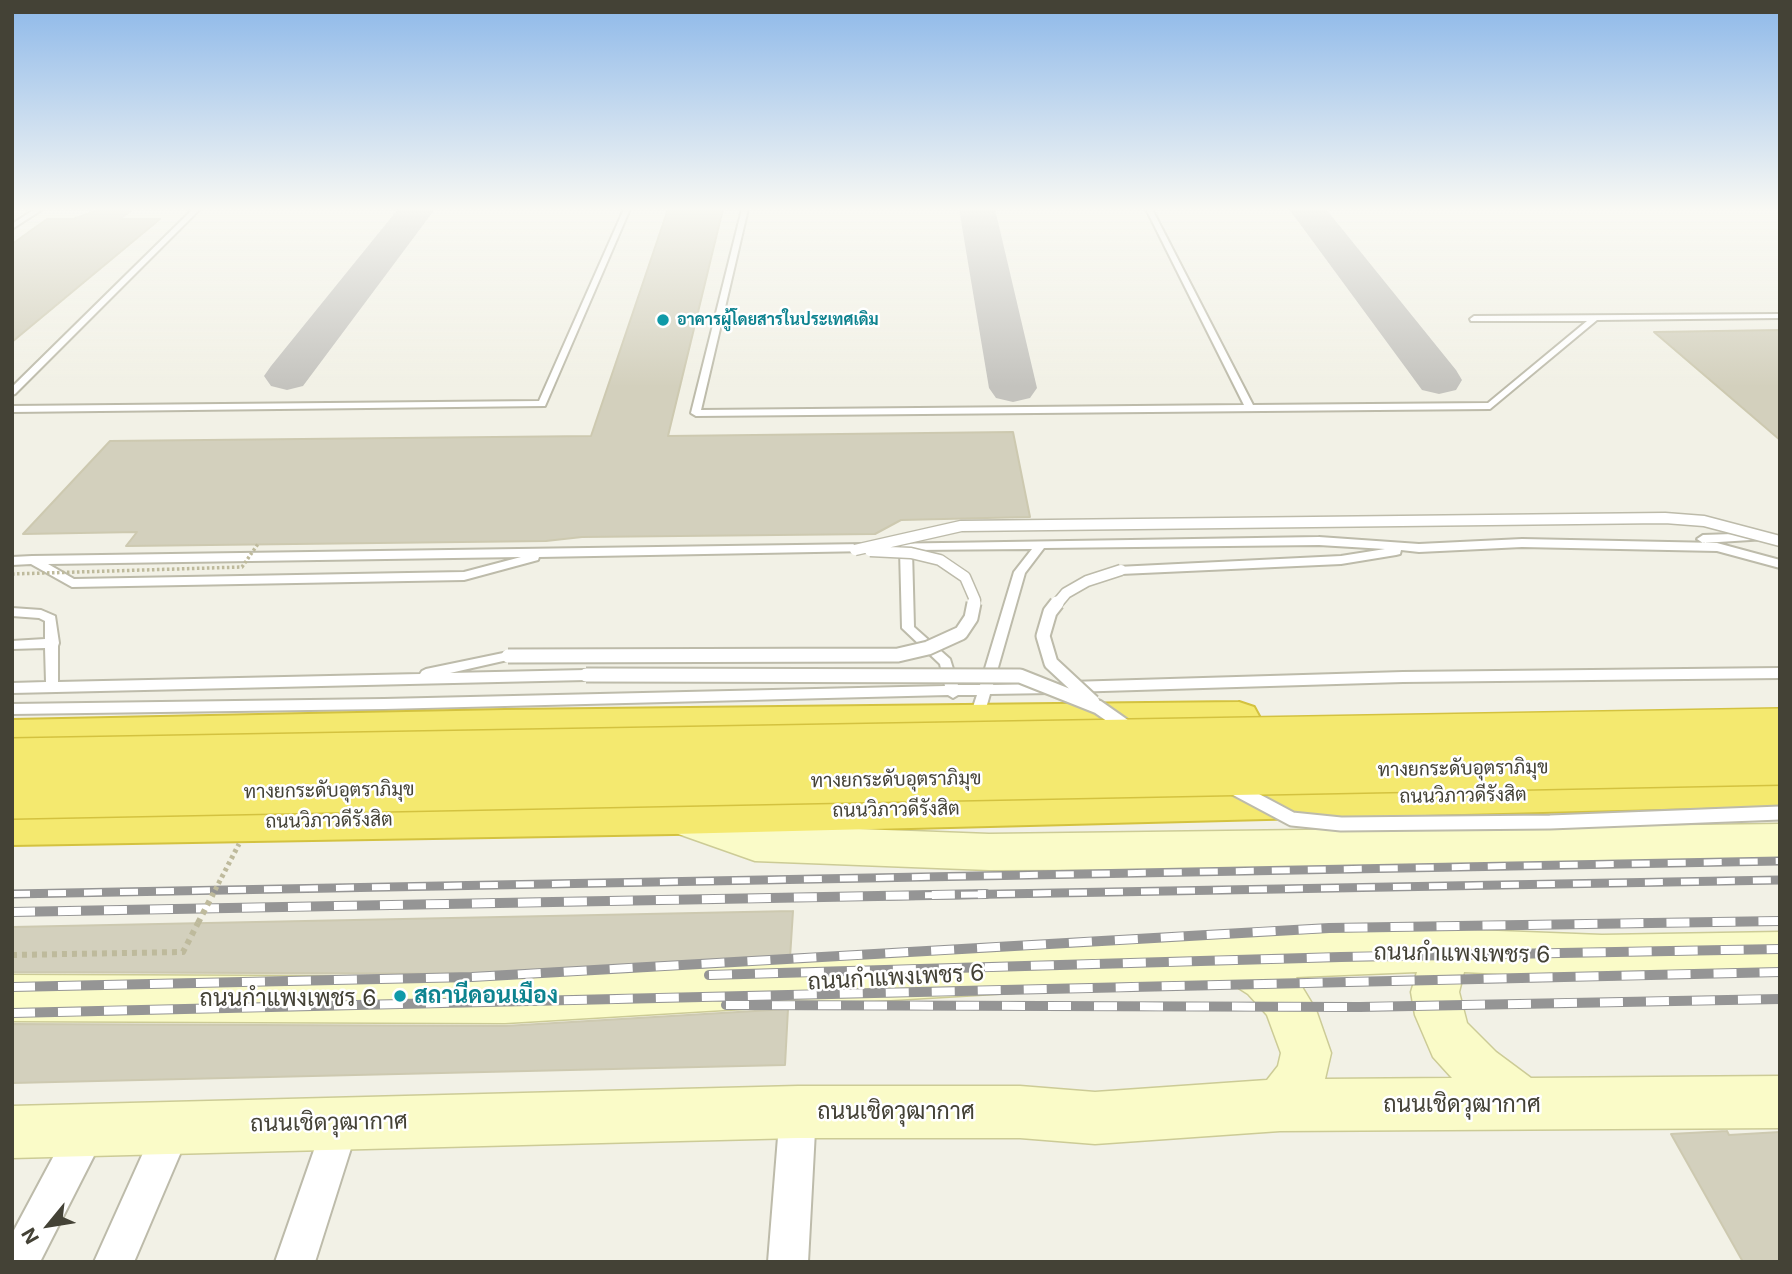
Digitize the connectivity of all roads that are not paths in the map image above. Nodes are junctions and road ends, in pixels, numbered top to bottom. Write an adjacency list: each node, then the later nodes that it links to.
1 (137, 268): 8 (lane)
2 (601, 268): 10 (lane)
3 (731, 268): 9 (lane)
4 (1179, 268): 9 (lane)
5 (1780, 316): 6 (lane)
6 (1595, 318): 7 (lane); 9 (lane)
7 (1474, 319)
8 (12, 392)
9 (1250, 408)
10 (12, 409)
11 (1780, 539): 14 (lane); 16 (lane, bridge)
12 (1041, 545): 13 (lane); 15 (lane); 27 (lane)
13 (906, 547): 17 (lane); 27 (lane)
14 (1631, 547): 15 (lane); 19 (lane)
15 (1419, 548): 28 (lane, bridge)
16 (855, 550): 17 (lane); 24 (lane, bridge)
17 (32, 560): 18 (lane)
18 (12, 561)
19 (1780, 564)
20 (12, 612): 21 (lane)
21 (53, 643): 22 (lane); 25 (lane)
22 (12, 645)
23 (1780, 673): 27 (lane)
24 (398, 680): 25 (lane); 28 (lane, bridge)
25 (52, 687): 26 (lane)
26 (12, 688)
27 (972, 702): 29 (lane); 30 (highway); 32 (highway)
28 (1098, 707): 37 (lane, bridge)
29 (12, 709)
30 (1780, 715)
31 (1780, 730): 33 (highway, ทางยกระดับอุตราภิมุข, bridge)
32 (12, 736)
33 (12, 760)
34 (1780, 763): 36 (highway, ทางยกระดับอุตราภิมุข, bridge)
35 (1780, 788): 38 (highway, ถนนวิภาวดีรังสิต)
36 (12, 796)
37 (1780, 813)
38 (674, 815): 39 (highway, ถนนวิภาวดีรังสิต); 40 (main road)
39 (12, 826)
40 (1780, 842)
41 (1446, 950): 42 (main road, ถนนกำแพงเพชร 6); 43 (main road, ถนนกำแพงเพชร 6); 47 (main road)
42 (1780, 953)
43 (1232, 958): 44 (main road, ถนนกำแพงเพชร 6); 46 (main road)
44 (12, 999)
45 (1780, 1102): 47 (main road, ถนนเชิดวุฒากาศ)
46 (1280, 1105): 47 (main road, ถนนเชิดวุฒากาศ); 48 (main road, ถนนเชิดวุฒากาศ)
47 (1525, 1105)
48 (798, 1112): 49 (main road, ถนนเชิดวุฒากาศ); 56 (street)
49 (341, 1123): 50 (main road, ถนนเชิดวุฒากาศ); 55 (street)
50 (174, 1126): 51 (main road, ถนนเชิดวุฒากาศ); 54 (street)
51 (88, 1129): 52 (main road, ถนนเชิดวุฒากาศ); 53 (street)
52 (12, 1132)
53 (19, 1262)
54 (114, 1262)
55 (295, 1262)
56 (788, 1262)

